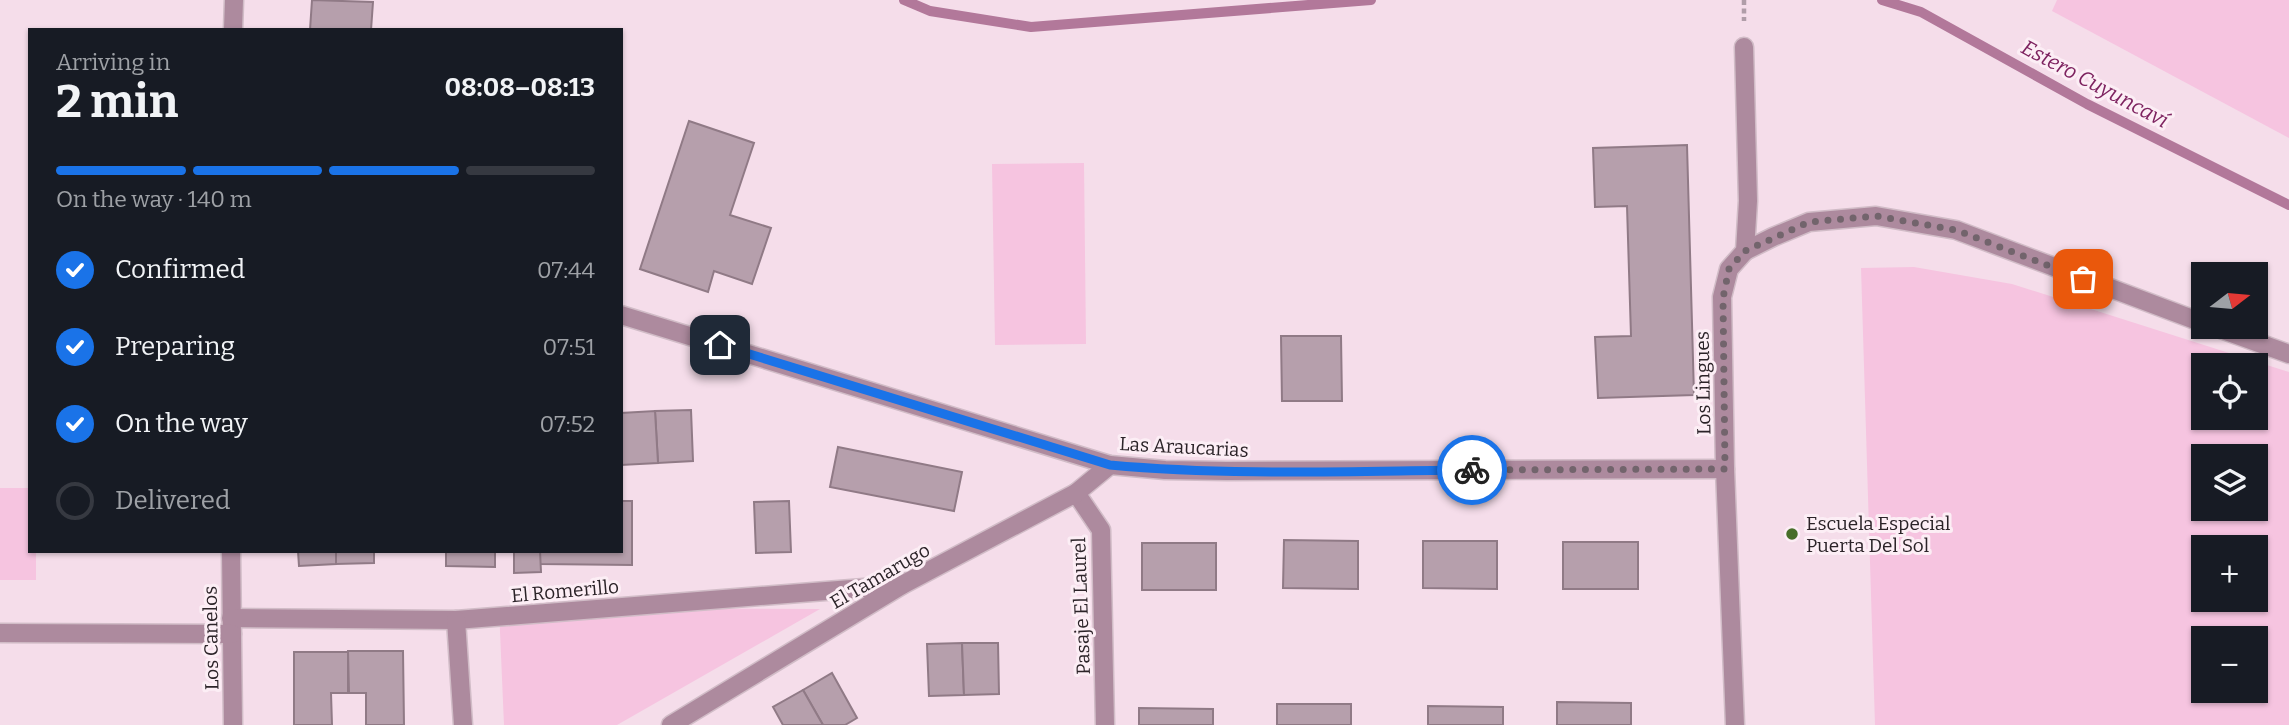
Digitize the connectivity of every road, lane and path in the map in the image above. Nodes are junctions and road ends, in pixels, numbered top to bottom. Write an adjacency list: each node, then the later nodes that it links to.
1 (234, 0): 2 (street)
2 (233, 28)
3 (1744, 47): 4 (street, Los Lingues)
4 (1745, 251): 6 (street); 10 (street, Los Lingues)
5 (623, 316): 9 (street, Las Araucarias)
6 (2191, 318)
7 (2251, 340): 8 (street)
8 (2289, 354)
9 (1110, 465): 10 (street, Las Araucarias); 11 (street, El Tamarugo)
10 (1725, 469): 21 (street, Los Lingues)
11 (1076, 494): 13 (street, El Tamarugo); 20 (street, Pasaje El Laurel)
12 (231, 553): 15 (street, Los Canelos)
13 (902, 585): 14 (street, El Romerillo); 19 (street, El Tamarugo)
14 (456, 620): 15 (street, El Romerillo); 18 (street)
15 (232, 626): 16 (street, El Romerillo); 17 (street, Los Canelos)
16 (0, 633)
17 (233, 725)
18 (463, 725)
19 (671, 725)
20 (1105, 725)
21 (1735, 725)

